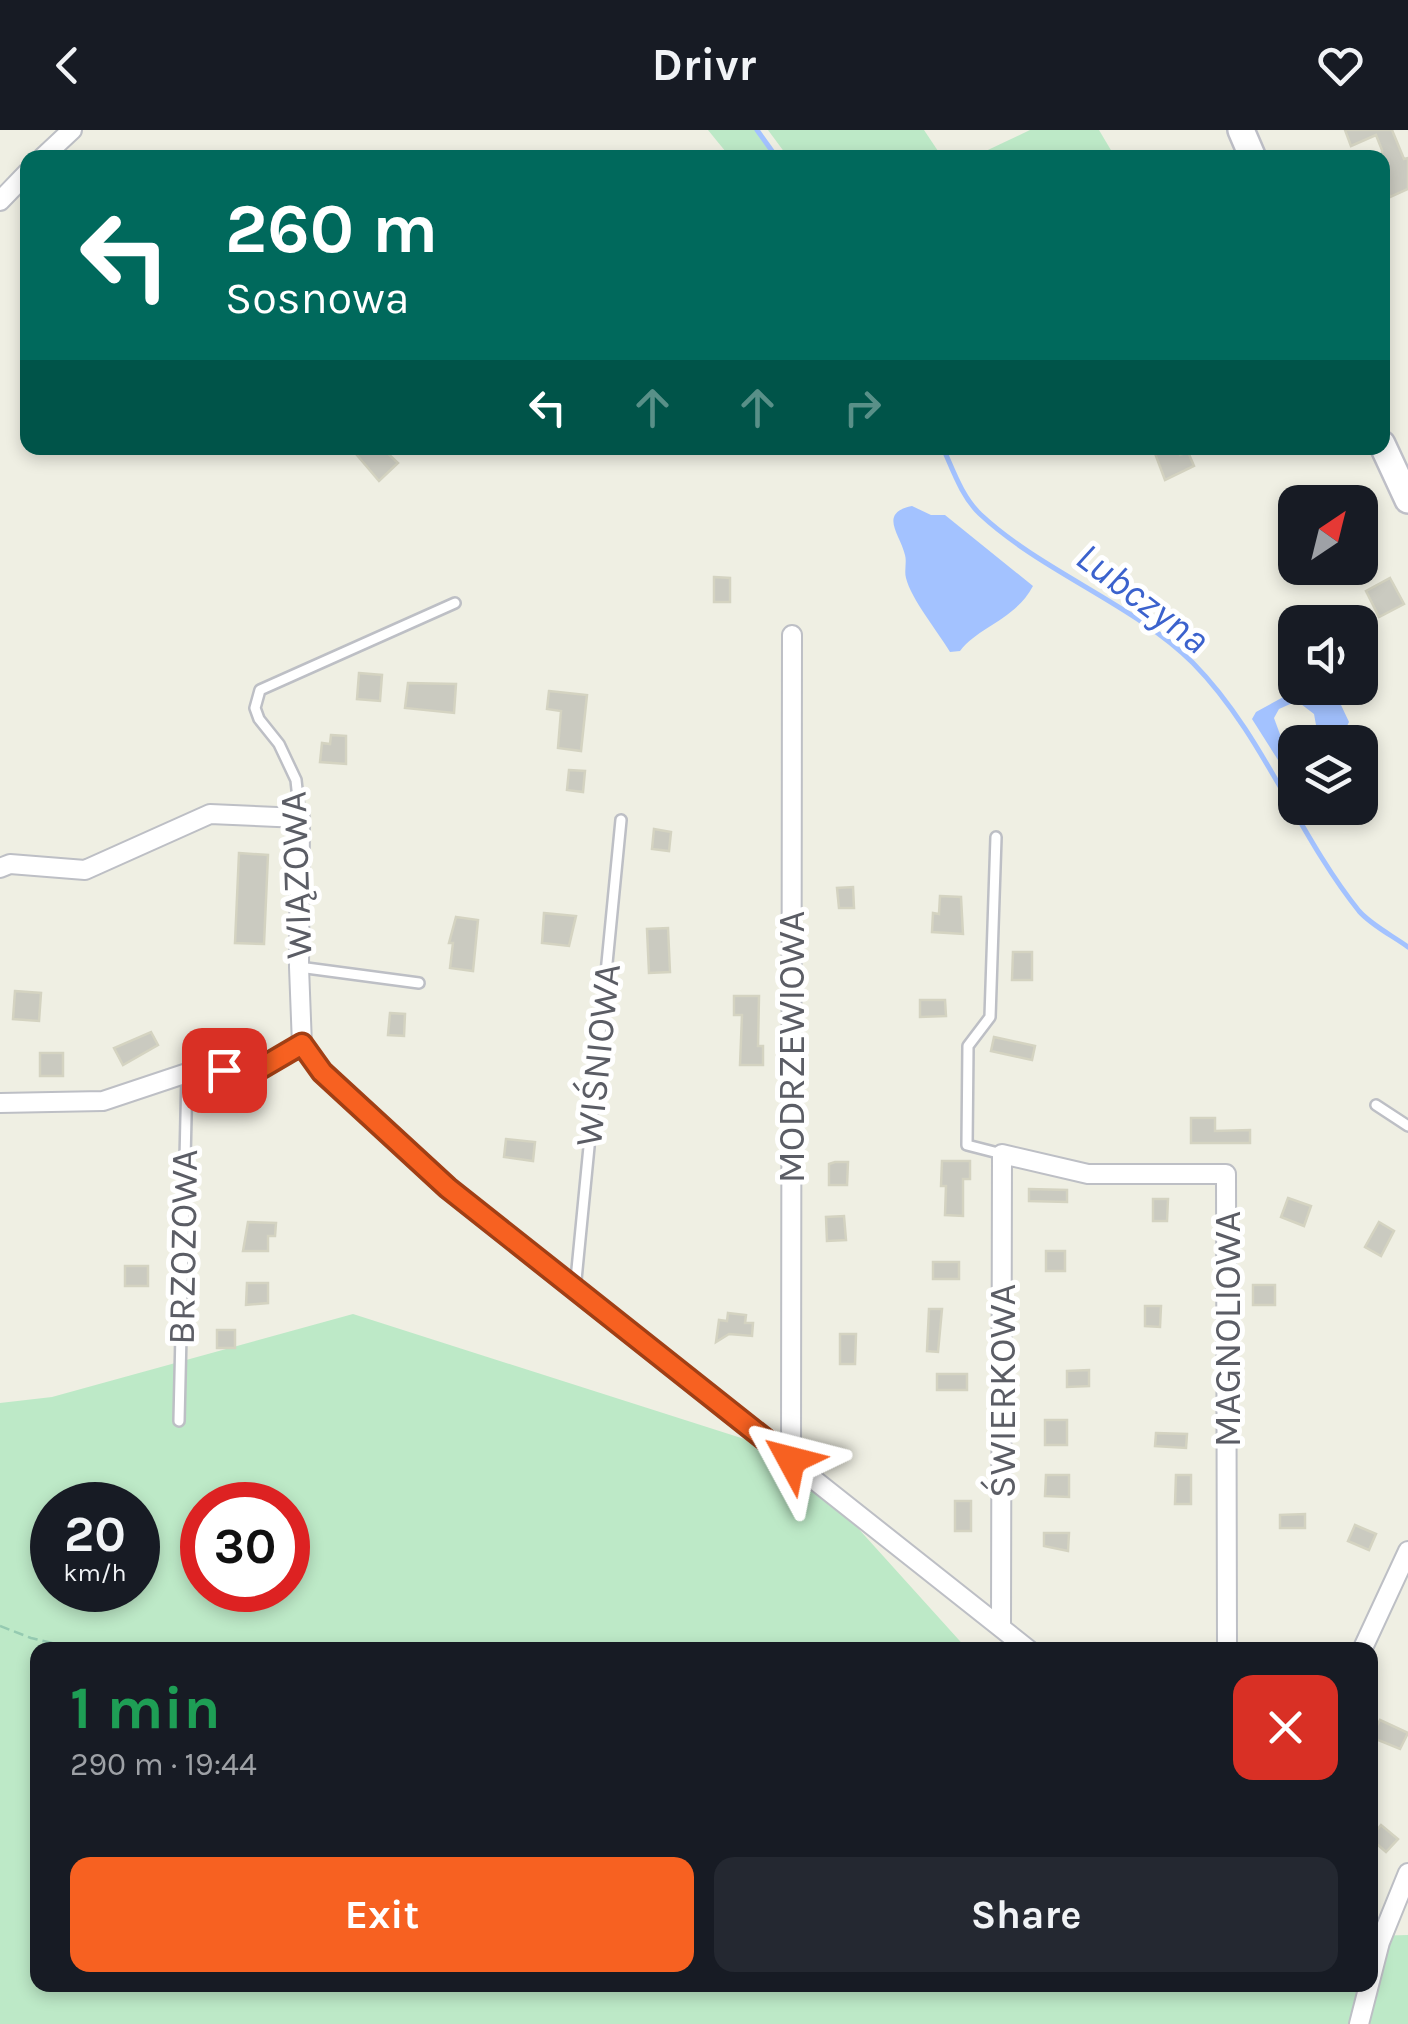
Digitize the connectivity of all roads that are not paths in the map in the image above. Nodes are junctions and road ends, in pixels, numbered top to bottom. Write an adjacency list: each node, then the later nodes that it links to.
1 (72, 130): 2 (street)
2 (51, 150)
3 (20, 180): 4 (street)
4 (0, 200)
5 (1387, 455): 6 (street)
6 (1408, 500)
7 (455, 603): 9 (lane, WIĄZOWA)
8 (792, 635): 23 (street, MODRZEWIOWA)
9 (300, 818): 12 (street); 13 (street, WIĄZOWA)
10 (621, 820): 21 (lane, WIŚNIOWA)
11 (996, 838): 20 (lane)
12 (0, 868)
13 (298, 967): 14 (lane); 15 (street, WIĄZOWA)
14 (419, 983)
15 (302, 1044): 16 (street); 21 (street)
16 (188, 1073): 17 (street); 22 (lane, BRZOZOWA)
17 (0, 1102)
18 (1376, 1105): 19 (lane)
19 (1408, 1126)
20 (1002, 1154): 25 (street, ŚWIERKOWA); 27 (street, MAGNOLIOWA)
21 (574, 1290): 23 (street)
22 (179, 1421)
23 (791, 1460): 25 (street)
24 (1408, 1550): 28 (street)
25 (1001, 1627): 26 (street)
26 (1019, 1642)
27 (1227, 1642)
28 (1366, 1642)
29 (1408, 1874): 30 (street)
30 (1378, 1930)
31 (1364, 1992): 32 (street)
32 (1358, 2024)

